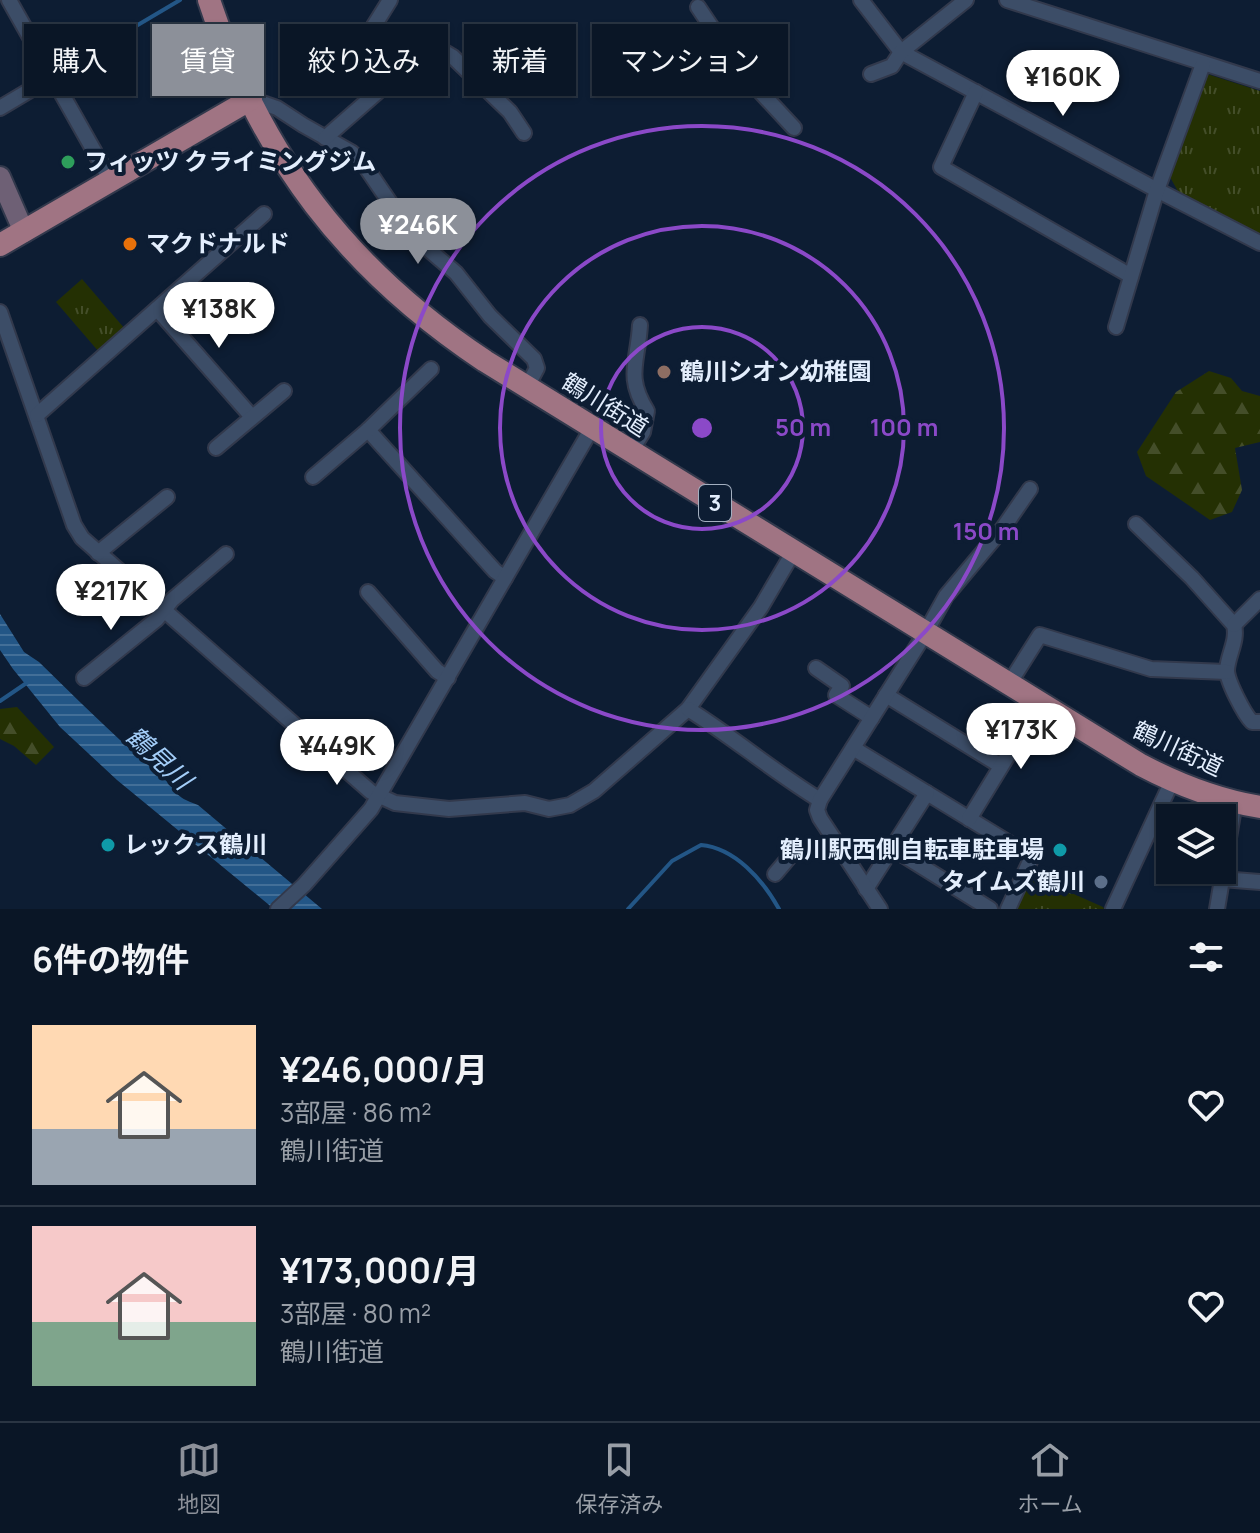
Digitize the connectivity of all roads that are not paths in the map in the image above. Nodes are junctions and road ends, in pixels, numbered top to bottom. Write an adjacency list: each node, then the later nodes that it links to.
1 (9, 0): 9 (street)
2 (210, 0): 19 (main road, 鶴川街道)
3 (390, 0): 8 (street)
4 (861, 0): 10 (street)
5 (966, 0): 10 (street)
6 (1007, 0): 12 (street)
7 (698, 7): 21 (street)
8 (375, 24)
9 (24, 27)
10 (901, 52): 13 (street); 15 (street)
11 (448, 54): 22 (street)
12 (1203, 64): 14 (street); 26 (street)
13 (871, 74)
14 (1260, 81)
15 (976, 92): 26 (street); 31 (street)
16 (24, 94): 20 (street)
17 (63, 96): 25 (street)
18 (370, 96): 23 (street)
19 (251, 99): 23 (street); 25 (main road); 37 (main road, 鶴川街道 / 3)
20 (0, 108)
21 (794, 128)
22 (524, 133)
23 (325, 138): 37 (street)
24 (0, 177): 28 (street)
25 (111, 181): 28 (main road)
26 (1157, 190): 29 (street); 31 (street)
27 (264, 214): 32 (street)
28 (24, 232): 30 (main road)
29 (1260, 243)
30 (0, 245)
31 (1131, 276): 35 (street)
32 (157, 309): 39 (street); 40 (street)
33 (0, 312): 39 (street)
34 (640, 325): 44 (street)
35 (1116, 327)
36 (431, 369): 42 (street)
37 (527, 387): 41 (main road, 鶴川街道 / 3)
38 (284, 391): 40 (street)
39 (37, 415): 50 (street)
40 (252, 417): 43 (street)
41 (592, 428): 44 (main road, 鶴川街道 / 3); 52 (street)
42 (368, 430): 45 (street); 52 (street)
43 (216, 448)
44 (631, 451): 49 (main road, 鶴川街道 / 3)
45 (313, 477)
46 (1030, 489): 57 (street)
47 (167, 497): 50 (street)
48 (1136, 524): 56 (street)
49 (794, 551): 57 (main road, 鶴川街道 / 3); 65 (street)
50 (98, 553): 55 (street)
51 (226, 554): 55 (street)
52 (505, 578): 61 (street)
53 (368, 592): 61 (street)
54 (1260, 599): 56 (street)
55 (164, 611): 60 (street); 72 (street)
56 (1234, 625): 59 (street)
57 (926, 632): 62 (main road, 鶴川街道 / 3); 63 (street)
58 (816, 668): 66 (street)
59 (1227, 672): 62 (street); 67 (street)
60 (84, 678)
61 (448, 678): 72 (street)
62 (1009, 684): 64 (main road, 鶴川街道 / 3)
63 (886, 695): 66 (street); 69 (street)
64 (1040, 703): 69 (street); 70 (main road, 鶴川街道 / 3)
65 (688, 709): 72 (street); 73 (street)
66 (872, 718): 68 (street)
67 (1260, 722)
68 (853, 748): 71 (street); 73 (street)
69 (1001, 766): 76 (street)
70 (1172, 781): 74 (main road, 鶴川街道 / 3); 88 (street)
71 (927, 793): 76 (street); 78 (street)
72 (379, 796): 84 (street)
73 (820, 800): 83 (street)
74 (1235, 802): 75 (main road, 鶴川街道 / 3)
75 (1260, 807)
76 (969, 819): 87 (street)
77 (798, 847): 79 (street)
78 (892, 848): 83 (street); 86 (street)
79 (775, 874)
80 (1236, 880): 81 (street)
81 (1260, 882)
82 (1221, 884): 89 (street)
83 (866, 889): 85 (street)
84 (278, 909)
85 (880, 909)
86 (990, 909)
87 (1008, 909)
88 (1113, 909)
89 (1217, 909)

